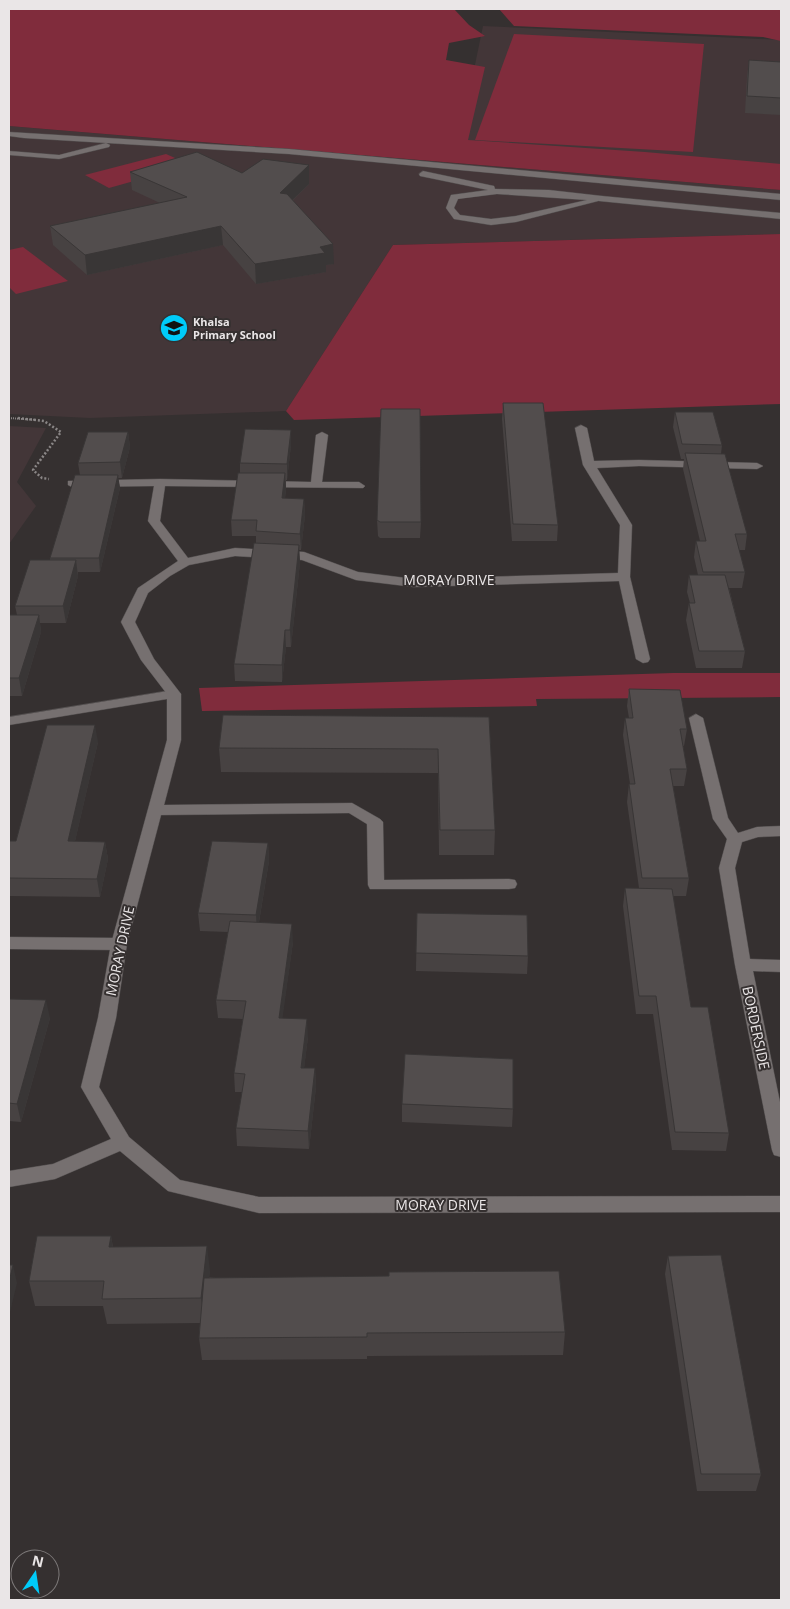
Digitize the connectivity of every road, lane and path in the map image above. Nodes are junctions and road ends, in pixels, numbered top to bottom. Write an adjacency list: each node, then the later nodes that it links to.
1 (9, 134): 2 (street)
2 (124, 140): 3 (street); 4 (street)
3 (224, 148): 5 (street); 10 (street)
4 (9, 153)
5 (269, 160)
6 (416, 173): 7 (street)
7 (438, 176): 8 (street); 9 (street)
8 (497, 191): 9 (street); 11 (street)
9 (454, 197): 11 (street)
10 (781, 197)
11 (602, 199): 12 (street)
12 (781, 216)
13 (9, 418): 19 (path)
14 (582, 428): 16 (street)
15 (322, 435): 20 (street)
16 (589, 465): 17 (street); 23 (street)
17 (757, 466)
18 (160, 482): 19 (street); 20 (street); 22 (street)
19 (72, 483)
20 (316, 485): 21 (street)
21 (359, 486)
22 (186, 562): 23 (street, MORAY DRIVE); 25 (street, MORAY DRIVE)
23 (624, 577): 24 (street)
24 (643, 659)
25 (174, 694): 27 (street); 28 (street, MORAY DRIVE)
26 (696, 718): 30 (street)
27 (9, 722)
28 (156, 810): 31 (street); 33 (street, MORAY DRIVE)
29 (781, 831): 30 (street)
30 (735, 839): 34 (street, BORDERSIDE)
31 (509, 884)
32 (9, 943): 33 (street)
33 (119, 944): 36 (street, MORAY DRIVE)
34 (744, 965): 35 (street, BORDERSIDE); 37 (street, BORDERSIDE)
35 (781, 966)
36 (122, 1142): 38 (street); 39 (street, MORAY DRIVE)
37 (781, 1150)
38 (9, 1179)
39 (781, 1204)

